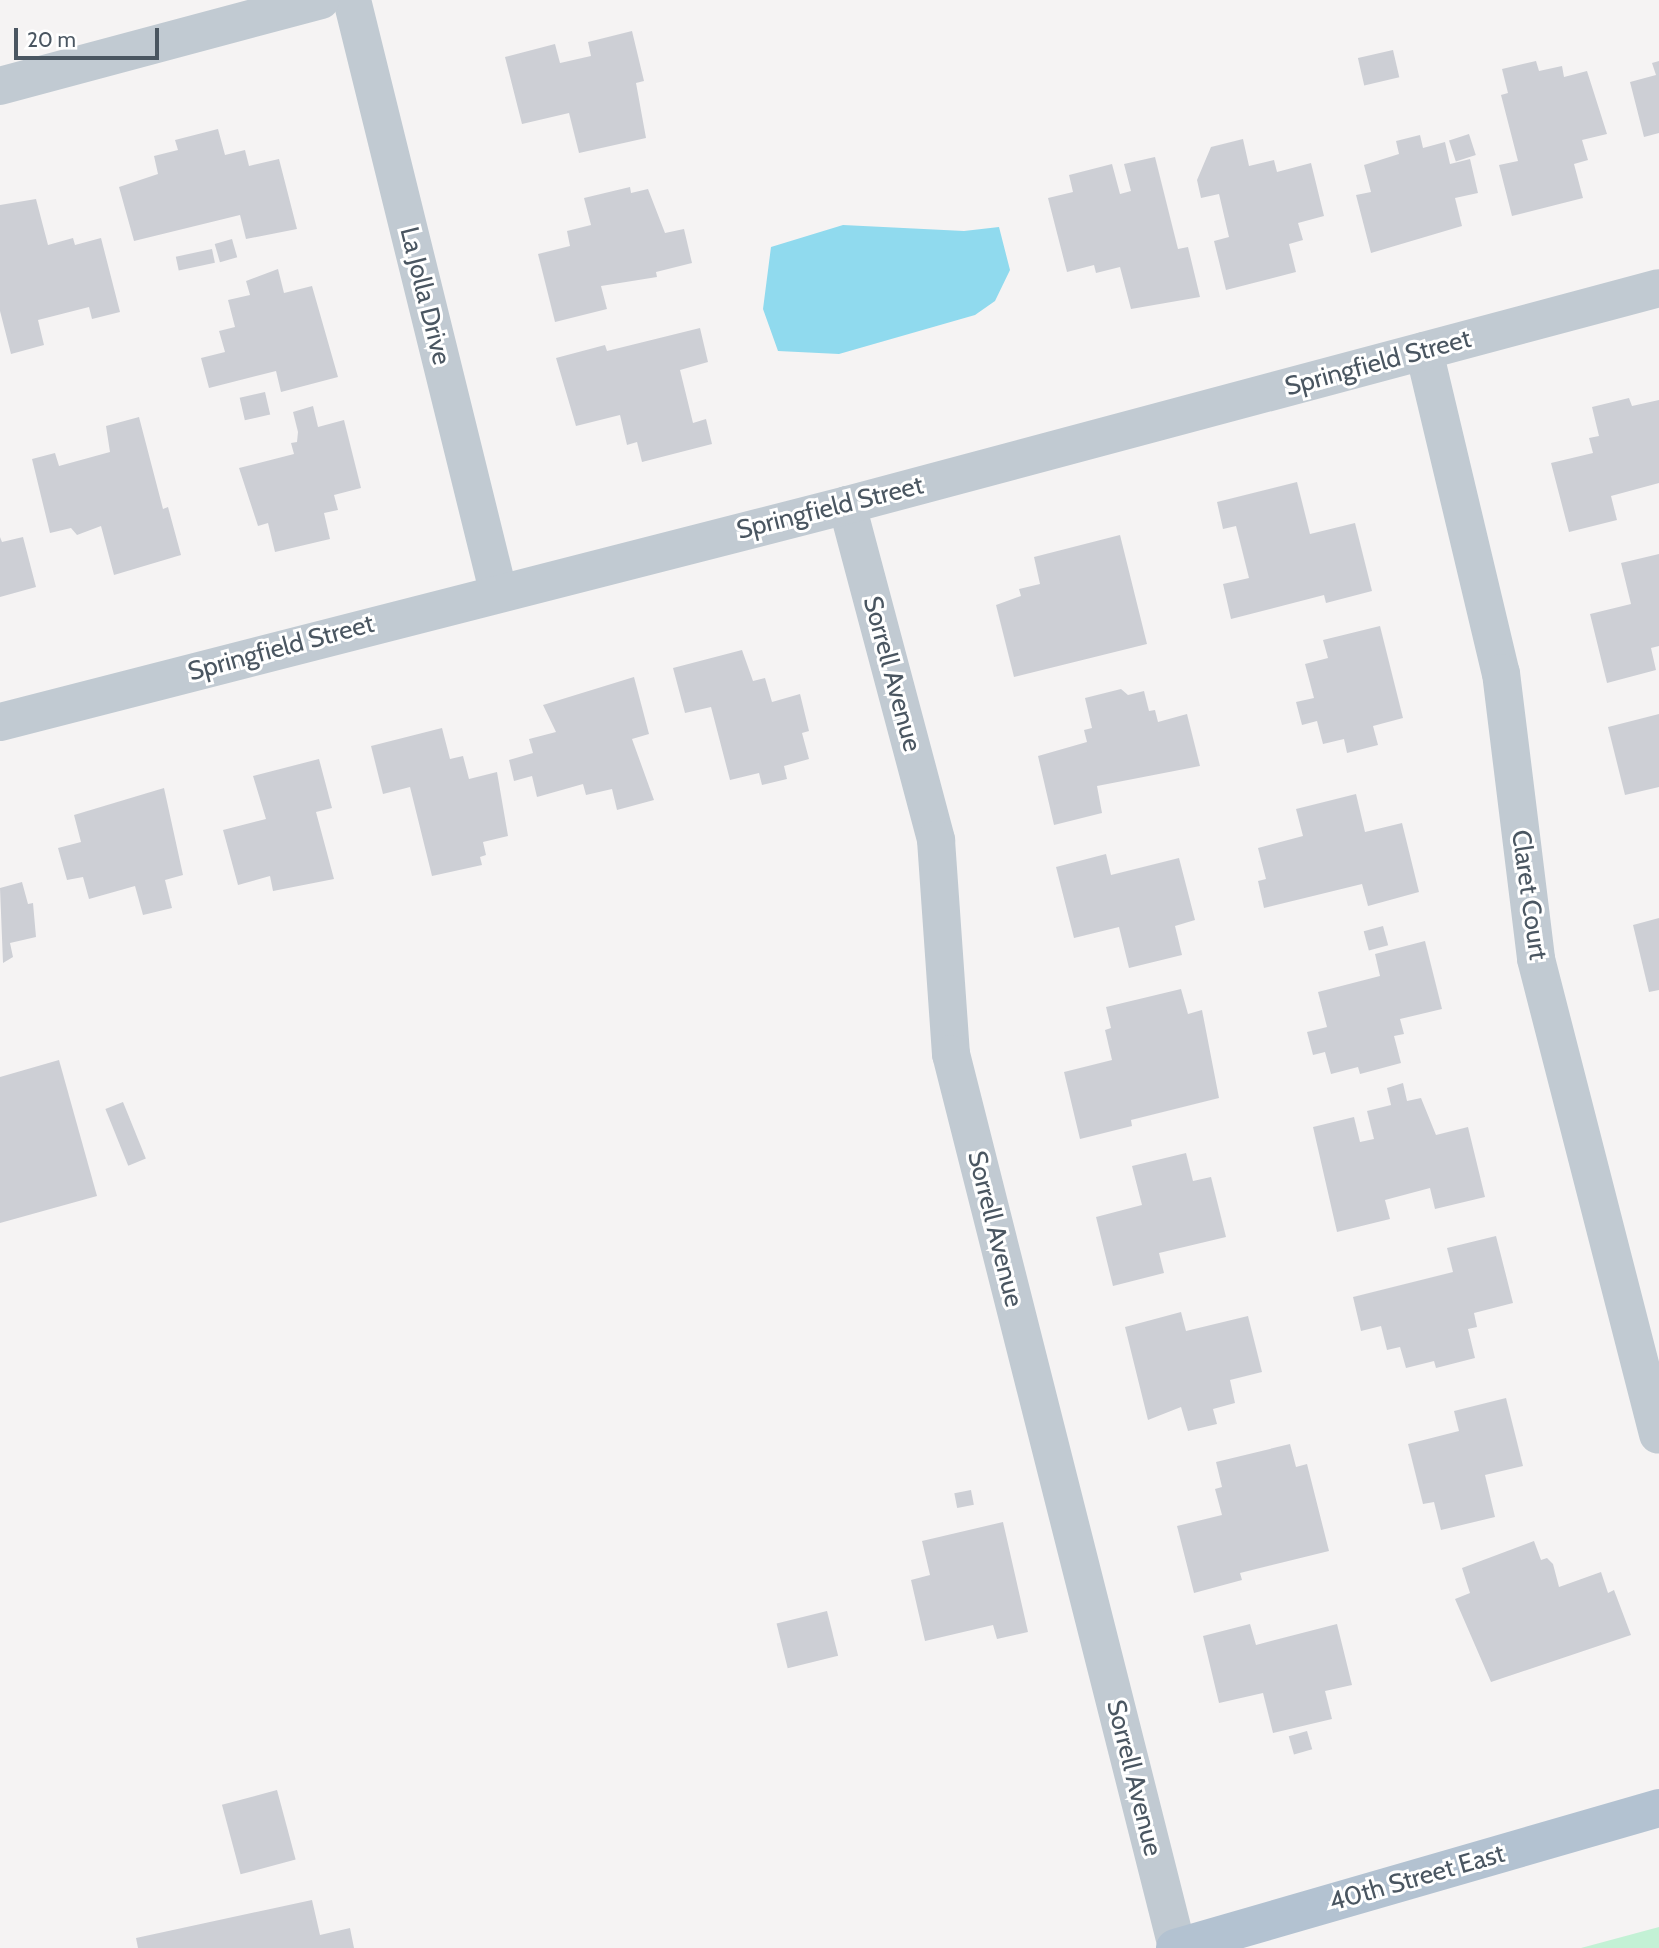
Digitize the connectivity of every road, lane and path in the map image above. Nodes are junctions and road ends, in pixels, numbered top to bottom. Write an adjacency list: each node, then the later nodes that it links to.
1 (321, 0): 3 (street)
2 (352, 0): 7 (street, La Jolla Drive)
3 (0, 86)
4 (1659, 288): 5 (street, Springfield Street)
5 (1424, 351): 6 (street, Springfield Street); 9 (street, Claret Court)
6 (847, 505): 7 (street, Springfield Street); 11 (street, Sorrell Avenue)
7 (498, 591): 8 (street, Springfield Street)
8 (0, 722)
9 (1658, 1435)
10 (1659, 1808): 11 (main road, 40th Street East)
11 (1176, 1948)

